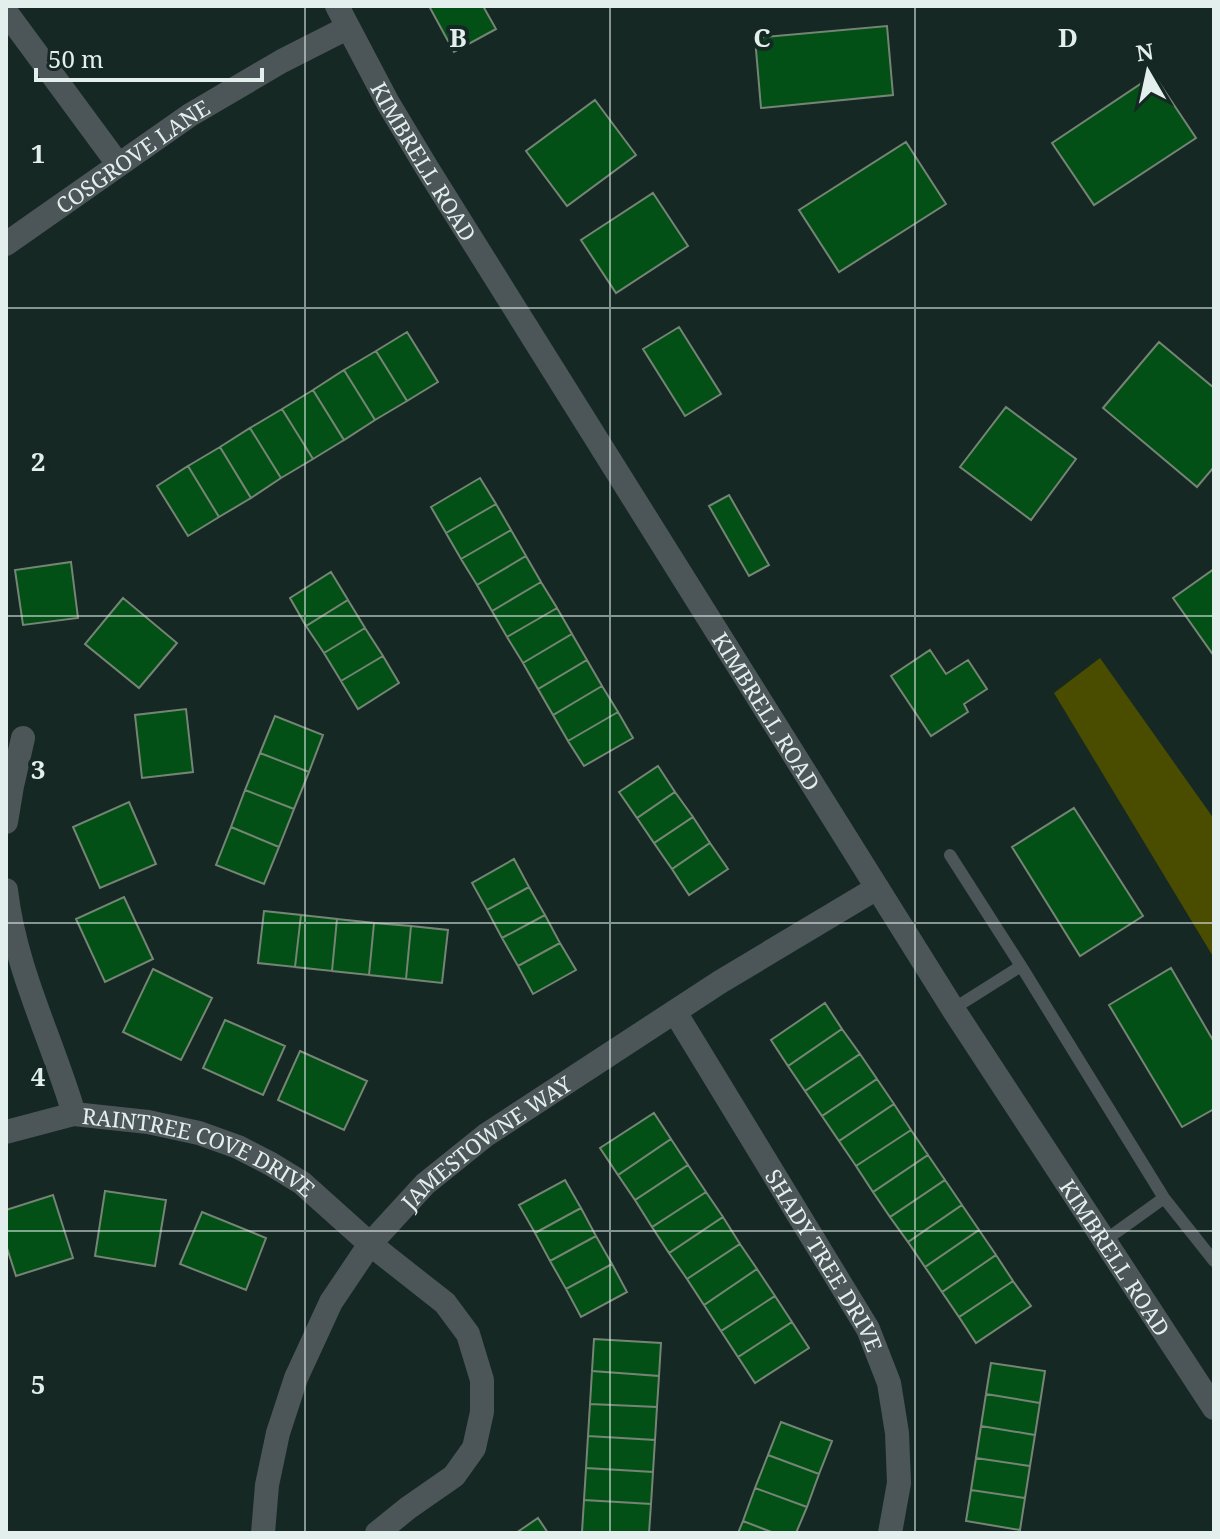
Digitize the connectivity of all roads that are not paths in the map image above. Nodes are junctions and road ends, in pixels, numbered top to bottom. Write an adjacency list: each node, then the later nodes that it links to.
1 (6, 12): 3 (street)
2 (342, 17): 3 (street, COSGROVE LANE); 8 (street, KIMBRELL ROAD)
3 (118, 164): 4 (street, COSGROVE LANE)
4 (6, 244)
5 (23, 738): 6 (street)
6 (6, 822)
7 (950, 855): 10 (lane)
8 (877, 888): 11 (street, KIMBRELL ROAD); 12 (street, JAMESTOWNE WAY)
9 (6, 890): 13 (street)
10 (1021, 966): 11 (lane); 15 (lane)
11 (953, 1009): 16 (street, KIMBRELL ROAD)
12 (675, 1012): 17 (street, JAMESTOWNE WAY); 22 (street, SHADY TREE DRIVE)
13 (74, 1114): 14 (street, RAINTREE COVE DRIVE); 17 (street, RAINTREE COVE DRIVE)
14 (6, 1132)
15 (1164, 1198): 16 (lane); 18 (lane)
16 (1104, 1241): 19 (street, KIMBRELL ROAD)
17 (370, 1244): 20 (street, JAMESTOWNE WAY); 21 (street, RAINTREE COVE DRIVE)
18 (1214, 1261)
19 (1214, 1408)
20 (263, 1533)
21 (377, 1533)
22 (890, 1533)

